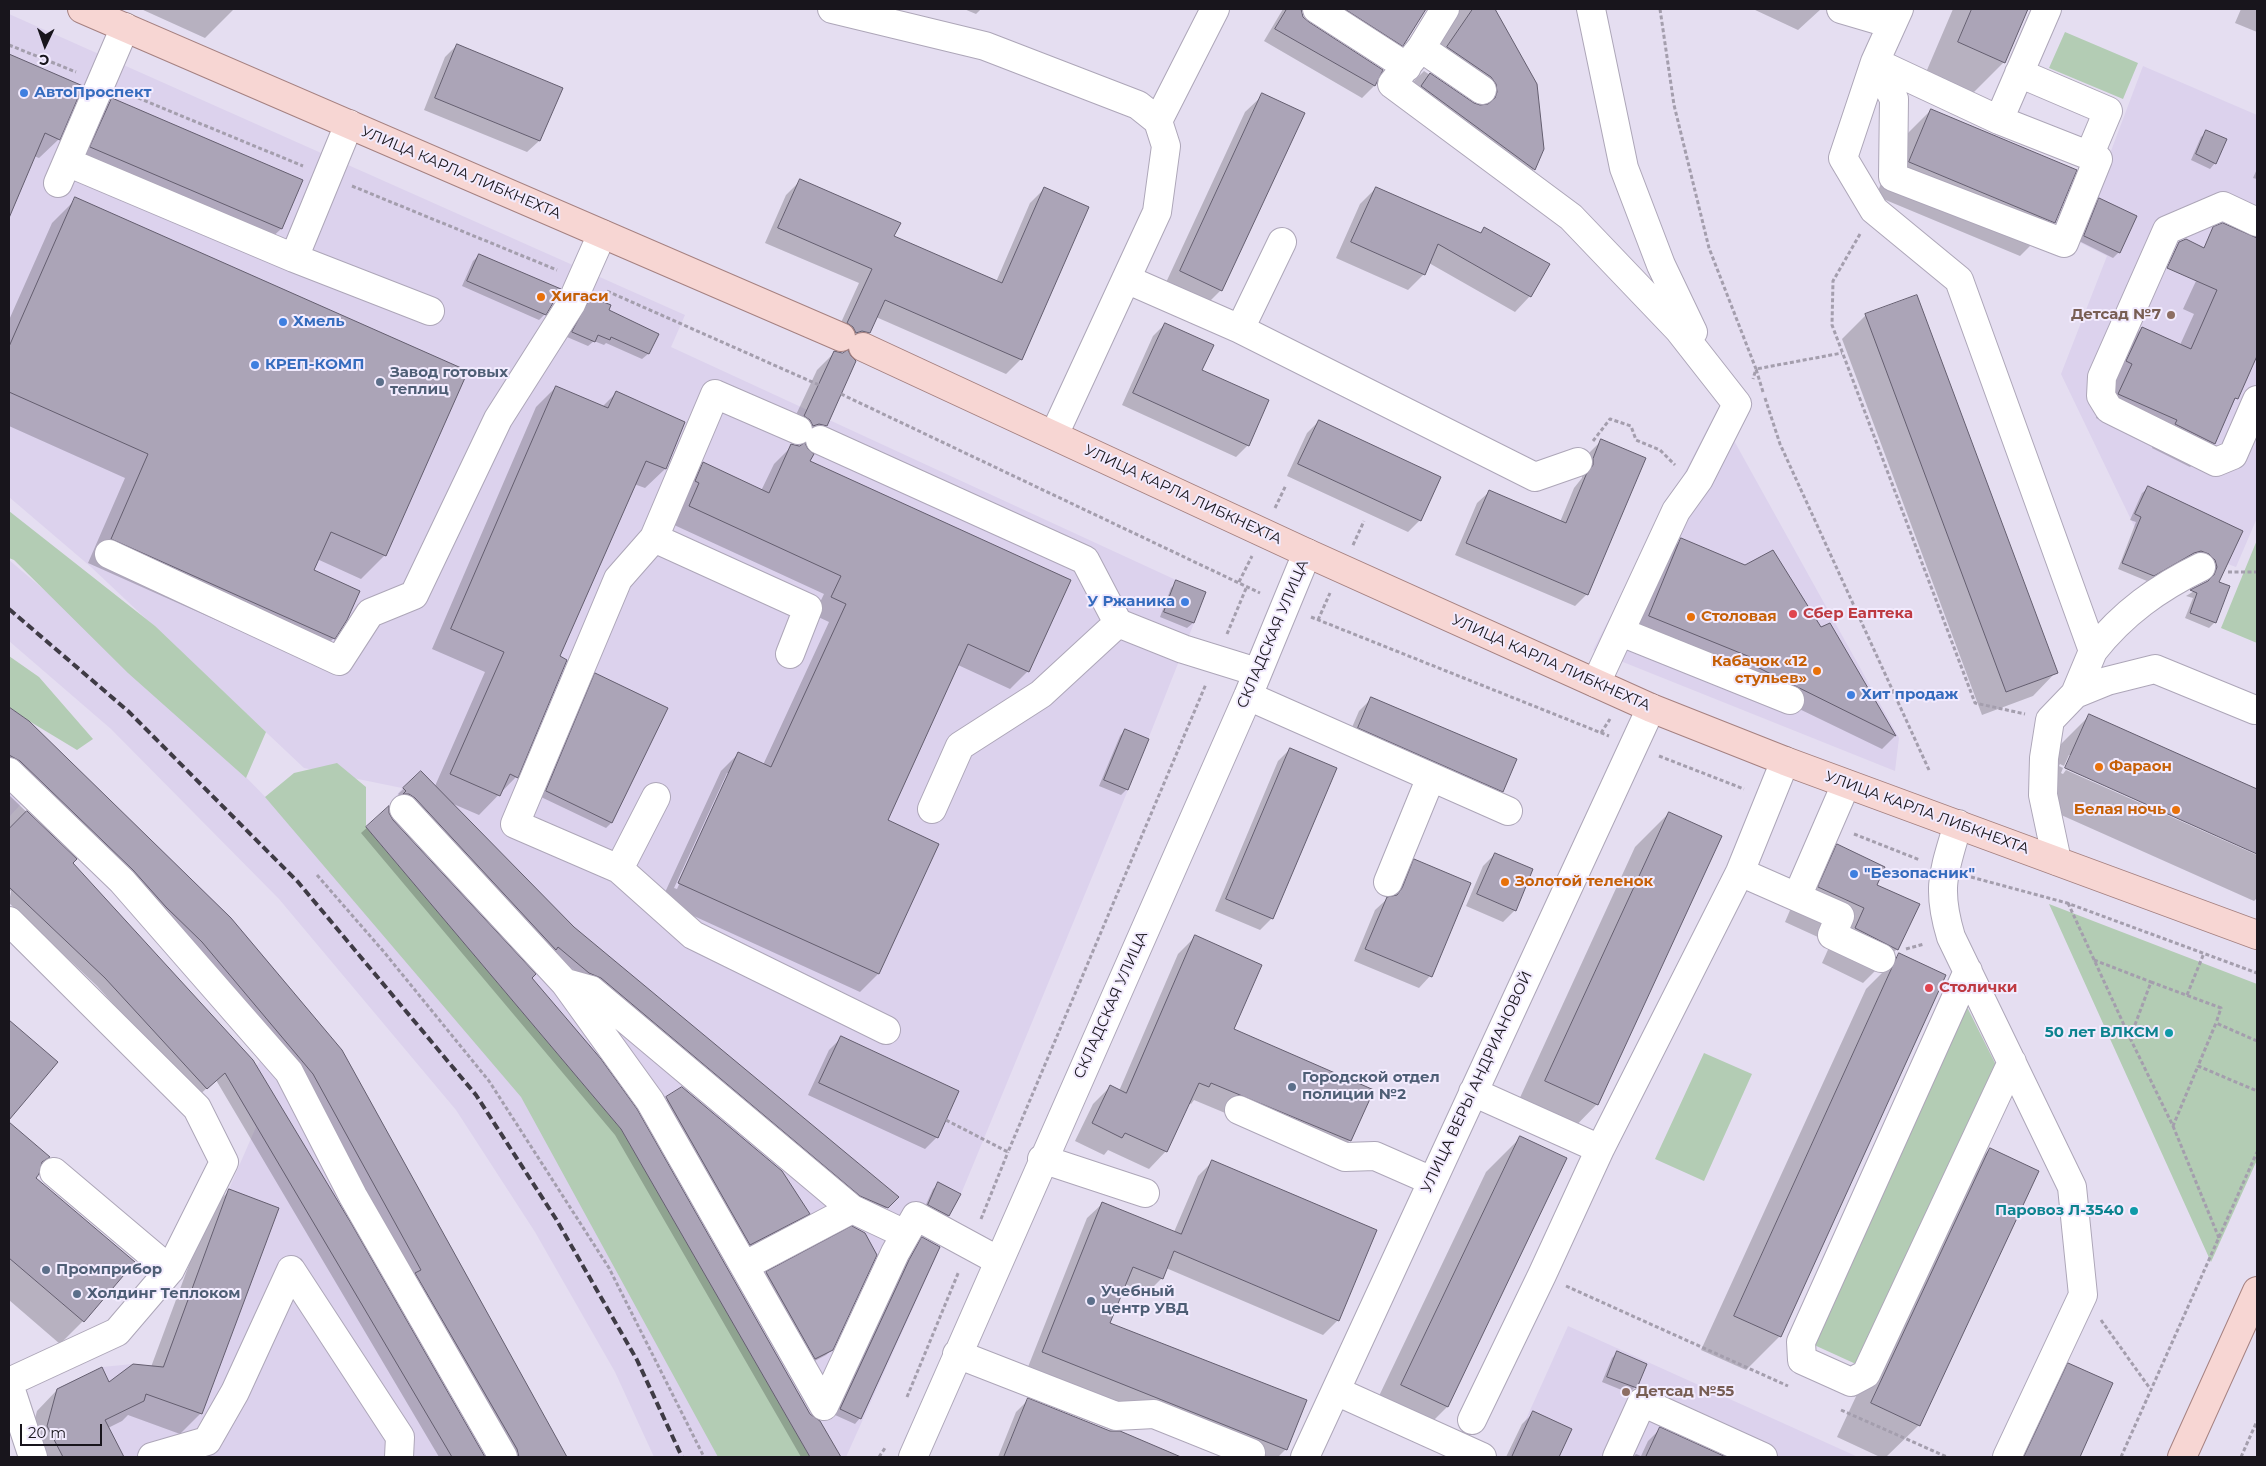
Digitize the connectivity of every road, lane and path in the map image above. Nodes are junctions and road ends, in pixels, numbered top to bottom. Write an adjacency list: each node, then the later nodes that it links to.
1 (82, 9): 11 (main road, УЛИЦА КАРЛА ЛИБКНЕХТА)
2 (832, 9): 19 (street)
3 (1215, 9): 19 (street)
4 (1318, 9): 13 (street)
5 (1445, 9): 13 (street)
6 (1591, 9): 37 (street)
7 (1660, 9): 33 (path)
8 (1841, 9): 10 (street)
9 (2047, 9): 15 (street)
10 (1895, 16): 14 (street)
11 (125, 27): 16 (street); 20 (main road, УЛИЦА КАРЛА ЛИБКНЕХТА)
12 (9, 45): 16 (path)
13 (1414, 58): 17 (street); 37 (street)
14 (1875, 62): 18 (street); 21 (street); 23 (street)
15 (2019, 73): 18 (street); 21 (street)
16 (100, 82): 22 (path); 27 (street)
17 (1482, 90)
18 (1999, 120): 21 (street)
19 (1158, 121): 28 (street)
20 (349, 124): 22 (street); 25 (main road, УЛИЦА КАРЛА ЛИБКНЕХТА)
21 (2089, 156)
22 (328, 176): 27 (street); 29 (path)
23 (1874, 210): 32 (path); 49 (street)
24 (2257, 222): 36 (street)
25 (602, 234): 29 (street); 38 (main road, УЛИЦА КАРЛА ЛИБКНЕХТА)
26 (1282, 242): 31 (street)
27 (294, 258): 30 (street)
28 (1126, 279): 31 (street); 38 (street)
29 (582, 280): 34 (path); 43 (street)
30 (430, 311)
31 (1240, 329): 39 (street)
32 (1842, 353): 33 (path); 59 (path)
33 (1756, 369): 37 (path); 62 (path)
34 (819, 384)
35 (841, 394): 45 (path)
36 (2257, 400)
37 (1737, 404): 40 (street)
38 (1054, 435): 42 (main road, УЛИЦА КАРЛА ЛИБКНЕХТА)
39 (1578, 462): 40 (path)
40 (1699, 479): 48 (street)
41 (654, 538): 47 (street); 50 (street); 74 (street)
42 (1307, 553): 46 (street, СКЛАДСКАЯ УЛИЦА); 53 (main road, УЛИЦА КАРЛА ЛИБКНЕХТА)
43 (109, 554)
44 (2202, 567): 49 (street)
45 (1247, 586): 46 (path); 51 (path)
46 (1286, 605): 52 (street, СКЛАДСКАЯ УЛИЦА); 60 (path)
47 (1118, 622): 51 (street); 69 (street)
48 (1621, 632): 53 (street); 56 (street)
49 (2093, 651): 54 (street)
50 (790, 654)
51 (1217, 658): 52 (street); 104 (path)
52 (1258, 672): 55 (street, СКЛАДСКАЯ УЛИЦА)
53 (1596, 684): 57 (main road, УЛИЦА КАРЛА ЛИБКНЕХТА)
54 (2075, 694): 58 (street); 59 (street)
55 (1248, 696): 64 (street); 106 (street, СКЛАДСКАЯ УЛИЦА)
56 (1790, 700)
57 (1651, 708): 60 (street, УЛИЦА ВЕРЫ АНДРИАНОВОЙ); 61 (main road, УЛИЦА КАРЛА ЛИБКНЕХТА)
58 (2254, 710)
59 (2050, 720): 73 (street)
60 (1634, 746): 67 (path); 99 (street, УЛИЦА ВЕРЫ АНДРИАНОВОЙ)
61 (1785, 760): 65 (main road, УЛИЦА КАРЛА ЛИБКНЕХТА); 67 (street)
62 (1929, 770)
63 (9, 772): 134 (street)
64 (1431, 778): 70 (street); 78 (street)
65 (1846, 784): 71 (street); 72 (main road, УЛИЦА КАРЛА ЛИБКНЕХТА)
66 (656, 797): 74 (street)
67 (1771, 799): 76 (street)
68 (404, 809): 90 (street)
69 (932, 809)
70 (1508, 811)
71 (1829, 824): 75 (path); 79 (street)
72 (1958, 824): 73 (main road, УЛИЦА КАРЛА ЛИБКНЕХТА); 75 (street)
73 (2057, 861): 82 (main road, УЛИЦА КАРЛА ЛИБКНЕХТА)
74 (619, 869): 93 (street)
75 (1944, 870): 80 (path); 83 (street)
76 (1740, 872): 79 (street); 103 (street)
77 (317, 875): 135 (path)
78 (1388, 882)
79 (1797, 897): 85 (street)
80 (2068, 903): 84 (path); 86 (path)
81 (9, 921): 116 (street)
82 (2257, 936)
83 (1951, 937): 85 (path); 87 (street)
84 (2204, 953): 88 (path); 91 (path)
85 (1882, 958)
86 (2093, 959): 89 (path); 94 (path)
87 (1968, 971): 96 (street); 96 (street)
88 (2257, 973)
89 (2151, 982): 91 (path); 94 (path)
90 (566, 983): 110 (street); 115 (street)
91 (2186, 995): 92 (path)
92 (2216, 1023): 95 (path); 97 (path)
93 (886, 1030)
94 (2130, 1038): 102 (path)
95 (2257, 1041)
96 (2012, 1062): 119 (street)
97 (2198, 1066): 98 (path); 102 (path)
98 (2257, 1091)
99 (1473, 1092): 103 (street); 108 (street, УЛИЦА ВЕРЫ АНДРИАНОВОЙ)
100 (1239, 1110): 108 (street)
101 (946, 1120): 104 (path)
102 (2173, 1126): 112 (path)
103 (1600, 1149): 117 (street)
104 (1008, 1152): 113 (path)
105 (2257, 1152): 112 (path)
106 (1042, 1159): 109 (street); 114 (street, СКЛАДСКАЯ УЛИЦА)
107 (54, 1172): 116 (street)
108 (1432, 1181): 123 (street, УЛИЦА ВЕРЫ АНДРИАНОВОЙ)
109 (1145, 1193)
110 (852, 1209): 111 (street); 115 (street)
111 (905, 1234): 113 (street); 115 (street)
112 (2219, 1238): 124 (path)
113 (970, 1247): 114 (street); 125 (path)
114 (999, 1261): 120 (street, СКЛАДСКАЯ УЛИЦА)
115 (744, 1266)
116 (170, 1270): 121 (street)
117 (1542, 1275): 122 (path); 127 (street)
118 (2257, 1291): 145 (main road)
119 (2082, 1295): 124 (path); 143 (street)
120 (958, 1354): 130 (street); 137 (street, СКЛАДСКАЯ УЛИЦА)
121 (9, 1383): 131 (street)
122 (1794, 1388)
123 (1336, 1391): 138 (street, УЛИЦА ВЕРЫ АНДРИАНОВОЙ); 139 (street)
124 (2151, 1391): 144 (path)
125 (906, 1399)
126 (1839, 1409): 142 (path)
127 (1472, 1420)
128 (2257, 1424): 146 (path)
129 (887, 1444): 136 (path)
130 (1251, 1453)
131 (33, 1457)
132 (152, 1457): 133 (street)
133 (399, 1457)
134 (502, 1457)
135 (704, 1457)
136 (879, 1457)
137 (913, 1457)
138 (1305, 1457)
139 (1482, 1457)
140 (1617, 1457): 141 (street)
141 (1763, 1457)
142 (1947, 1457)
143 (2007, 1457)
144 (2121, 1457)
145 (2182, 1457)
146 (2240, 1457)

